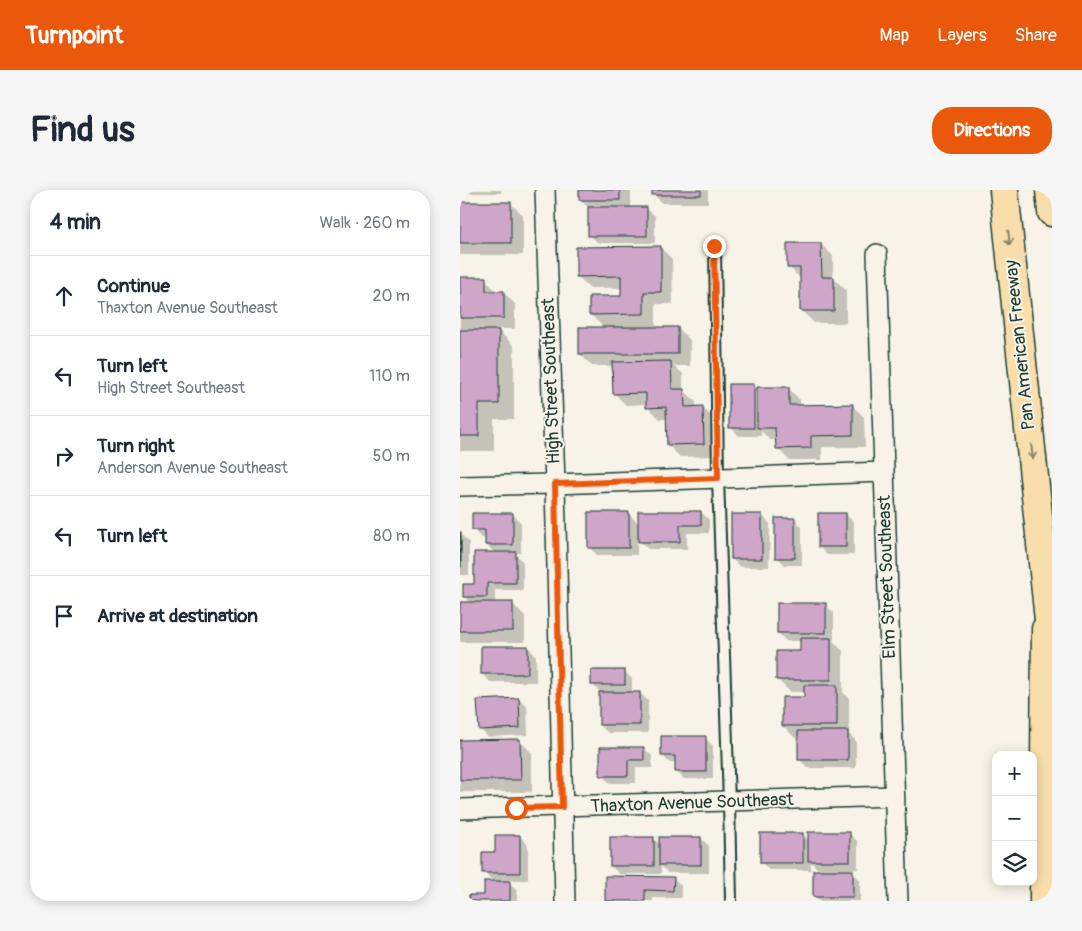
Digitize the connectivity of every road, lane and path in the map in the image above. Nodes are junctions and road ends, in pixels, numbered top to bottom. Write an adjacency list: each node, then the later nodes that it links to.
1 (545, 190): 9 (street, High Street Southeast)
2 (1004, 190): 11 (highway, Pan American Freeway, one-way to 11)
3 (1050, 190): 4 (highway)
4 (1052, 212)
5 (714, 246): 8 (lane)
6 (877, 254): 7 (street, Elm Street Southeast)
7 (883, 472): 8 (street); 13 (street, Elm Street Southeast)
8 (718, 478): 9 (street); 14 (lane)
9 (555, 484): 10 (street); 15 (street, High Street Southeast)
10 (460, 486)
11 (1046, 588): 12 (highway, Pan American Freeway); 20 (highway)
12 (1052, 650)
13 (894, 796): 14 (street, Thaxton Avenue Southeast); 19 (street, Elm Street Southeast)
14 (730, 802): 15 (street, Thaxton Avenue Southeast); 18 (lane)
15 (562, 807): 16 (street, Thaxton Avenue Southeast); 17 (street, High Street Southeast)
16 (460, 809)
17 (565, 901)
18 (731, 901)
19 (898, 901)
20 (1044, 901)

